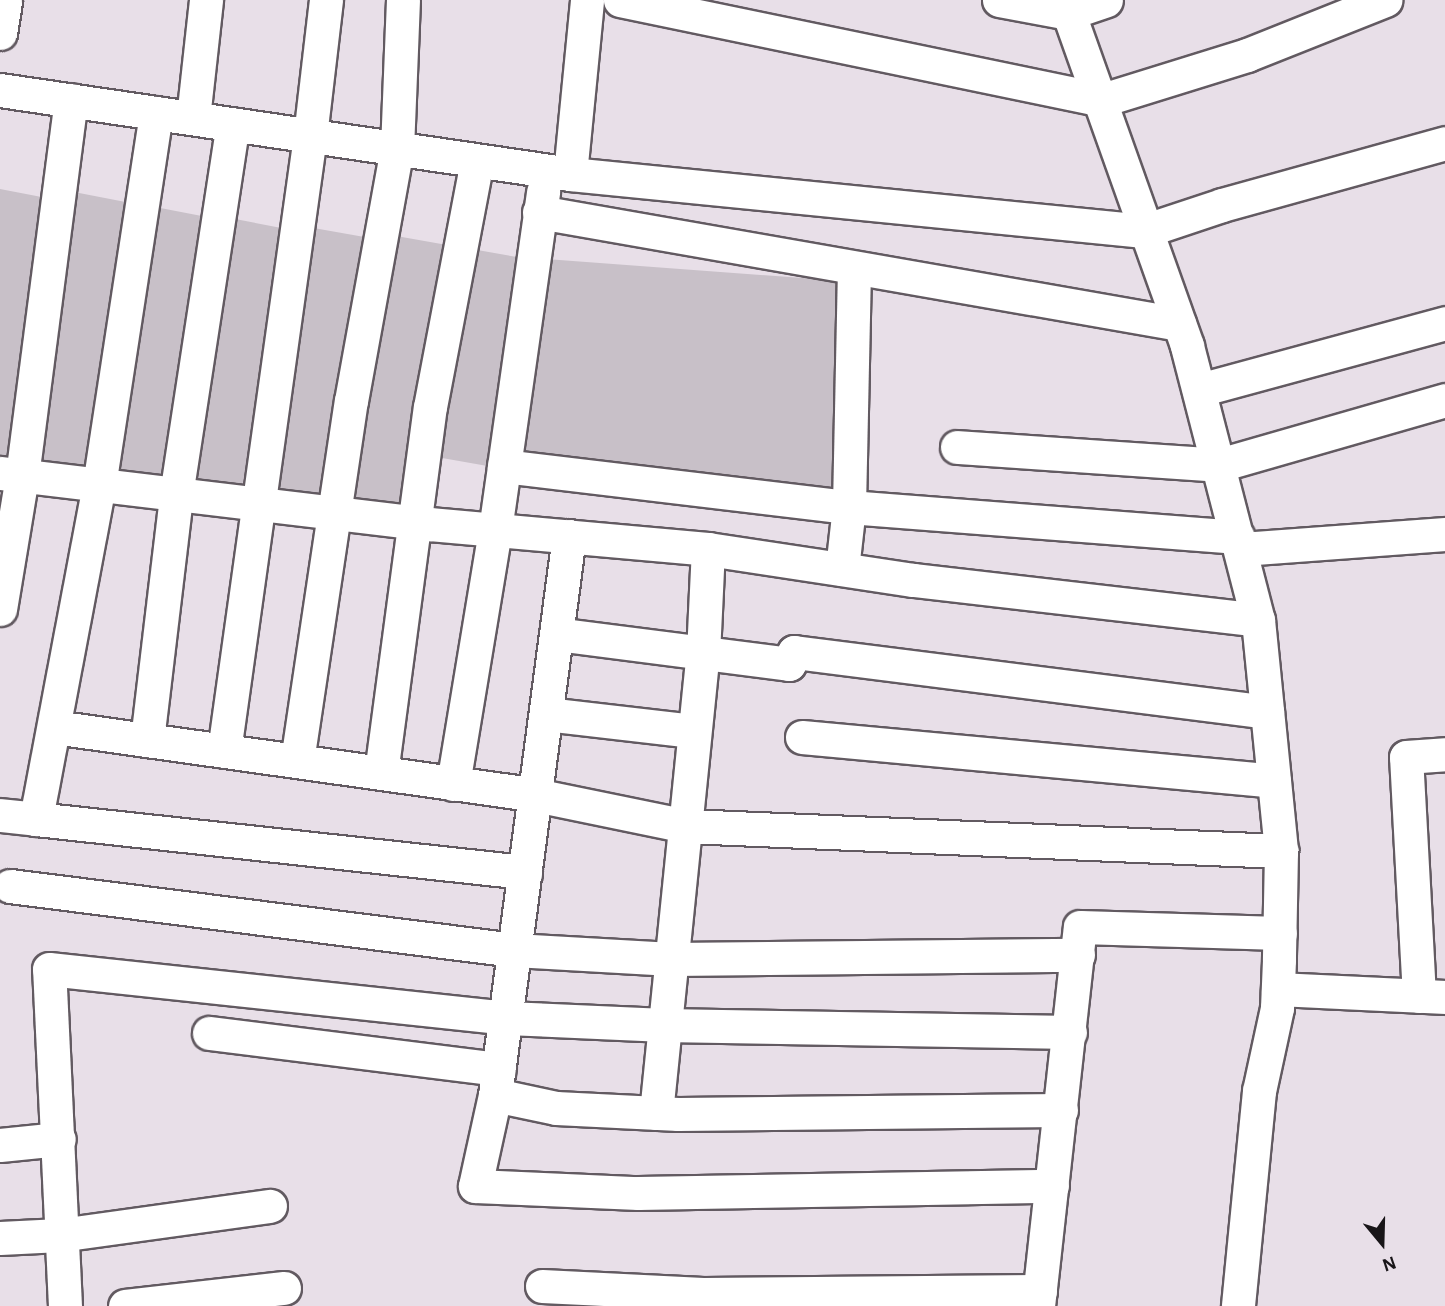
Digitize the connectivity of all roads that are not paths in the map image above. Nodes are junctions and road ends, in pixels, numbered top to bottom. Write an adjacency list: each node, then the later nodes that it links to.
1 (5, 0): 11 (street)
2 (206, 0): 16 (street)
3 (326, 0): 18 (street)
4 (403, 0): 20 (street)
5 (587, 0): 22 (street)
6 (620, 0): 14 (street)
7 (999, 0): 10 (street)
8 (1106, 0): 10 (street)
9 (1385, 0): 14 (street)
10 (1067, 6): 14 (street)
11 (0, 33)
12 (0, 90): 13 (street)
13 (71, 100): 15 (street); 33 (street)
14 (1102, 100): 24 (street)
15 (156, 113): 16 (street); 34 (street)
16 (192, 118): 17 (street)
17 (233, 124): 18 (street); 35 (street)
18 (310, 136): 20 (street); 36 (street)
19 (1445, 143): 24 (street)
20 (397, 149): 21 (street); 38 (street)
21 (477, 161): 22 (street); 39 (street)
22 (558, 172): 23 (street); 24 (street)
23 (540, 212): 25 (street); 32 (street)
24 (1144, 231): 27 (street)
25 (854, 268): 27 (street); 37 (street)
26 (1445, 323): 28 (street)
27 (1179, 324): 28 (street)
28 (1199, 390): 31 (street)
29 (1445, 400): 31 (street)
30 (957, 447): 31 (street)
31 (1219, 465): 43 (street)
32 (504, 466): 37 (street); 40 (street)
33 (11, 474): 34 (street); 46 (street)
34 (99, 485): 35 (street); 52 (street)
35 (176, 495): 36 (street); 55 (street)
36 (260, 504): 38 (street); 56 (street)
37 (849, 507): 43 (street); 45 (street)
38 (334, 513): 39 (street); 58 (street)
39 (414, 522): 40 (street); 59 (street)
40 (495, 530): 42 (street); 61 (street)
41 (1445, 534): 43 (street)
42 (569, 536): 44 (street); 48 (street)
43 (1239, 543): 47 (street)
44 (708, 549): 45 (street); 49 (street)
45 (842, 569): 47 (street)
46 (0, 609)
47 (1258, 620): 50 (street)
48 (556, 634): 49 (street); 51 (street)
49 (703, 654): 50 (street); 53 (street)
50 (1267, 712): 60 (street)
51 (546, 714): 53 (street); 62 (street)
52 (54, 727): 55 (street); 64 (street)
53 (694, 731): 65 (street)
54 (802, 737): 60 (street)
55 (147, 740): 56 (street)
56 (224, 751): 58 (street)
57 (1445, 754): 74 (street)
58 (298, 761): 59 (street)
59 (381, 773): 61 (street)
60 (1274, 781): 66 (street)
61 (453, 784): 62 (street)
62 (535, 795): 65 (street); 67 (street)
63 (0, 815): 64 (street)
64 (36, 819): 67 (street)
65 (686, 827): 66 (street); 72 (street)
66 (1281, 851): 69 (street)
67 (525, 872): 70 (street)
68 (10, 886): 70 (street)
69 (1280, 933): 71 (street); 73 (street)
70 (514, 950): 72 (street); 75 (street)
71 (1077, 956): 72 (street); 77 (street)
72 (672, 960): 76 (street)
73 (1278, 989): 74 (street); 94 (street)
74 (1432, 997)
75 (506, 1018): 76 (street); 79 (street); 82 (street)
76 (665, 1025): 77 (street); 81 (street)
77 (1070, 1032): 80 (street)
78 (209, 1033): 79 (street)
79 (497, 1082): 81 (street); 84 (street)
80 (1061, 1110): 81 (street); 84 (street)
81 (656, 1113)
82 (59, 1139): 83 (street); 86 (street)
83 (0, 1145)
84 (1052, 1186): 90 (street)
85 (270, 1206): 86 (street)
86 (60, 1234): 87 (street); 92 (street)
87 (0, 1238)
88 (542, 1286): 91 (street)
89 (284, 1288): 93 (street)
90 (1039, 1298): 91 (street)
91 (703, 1300)
92 (65, 1306)
93 (125, 1306)
94 (1238, 1306)

